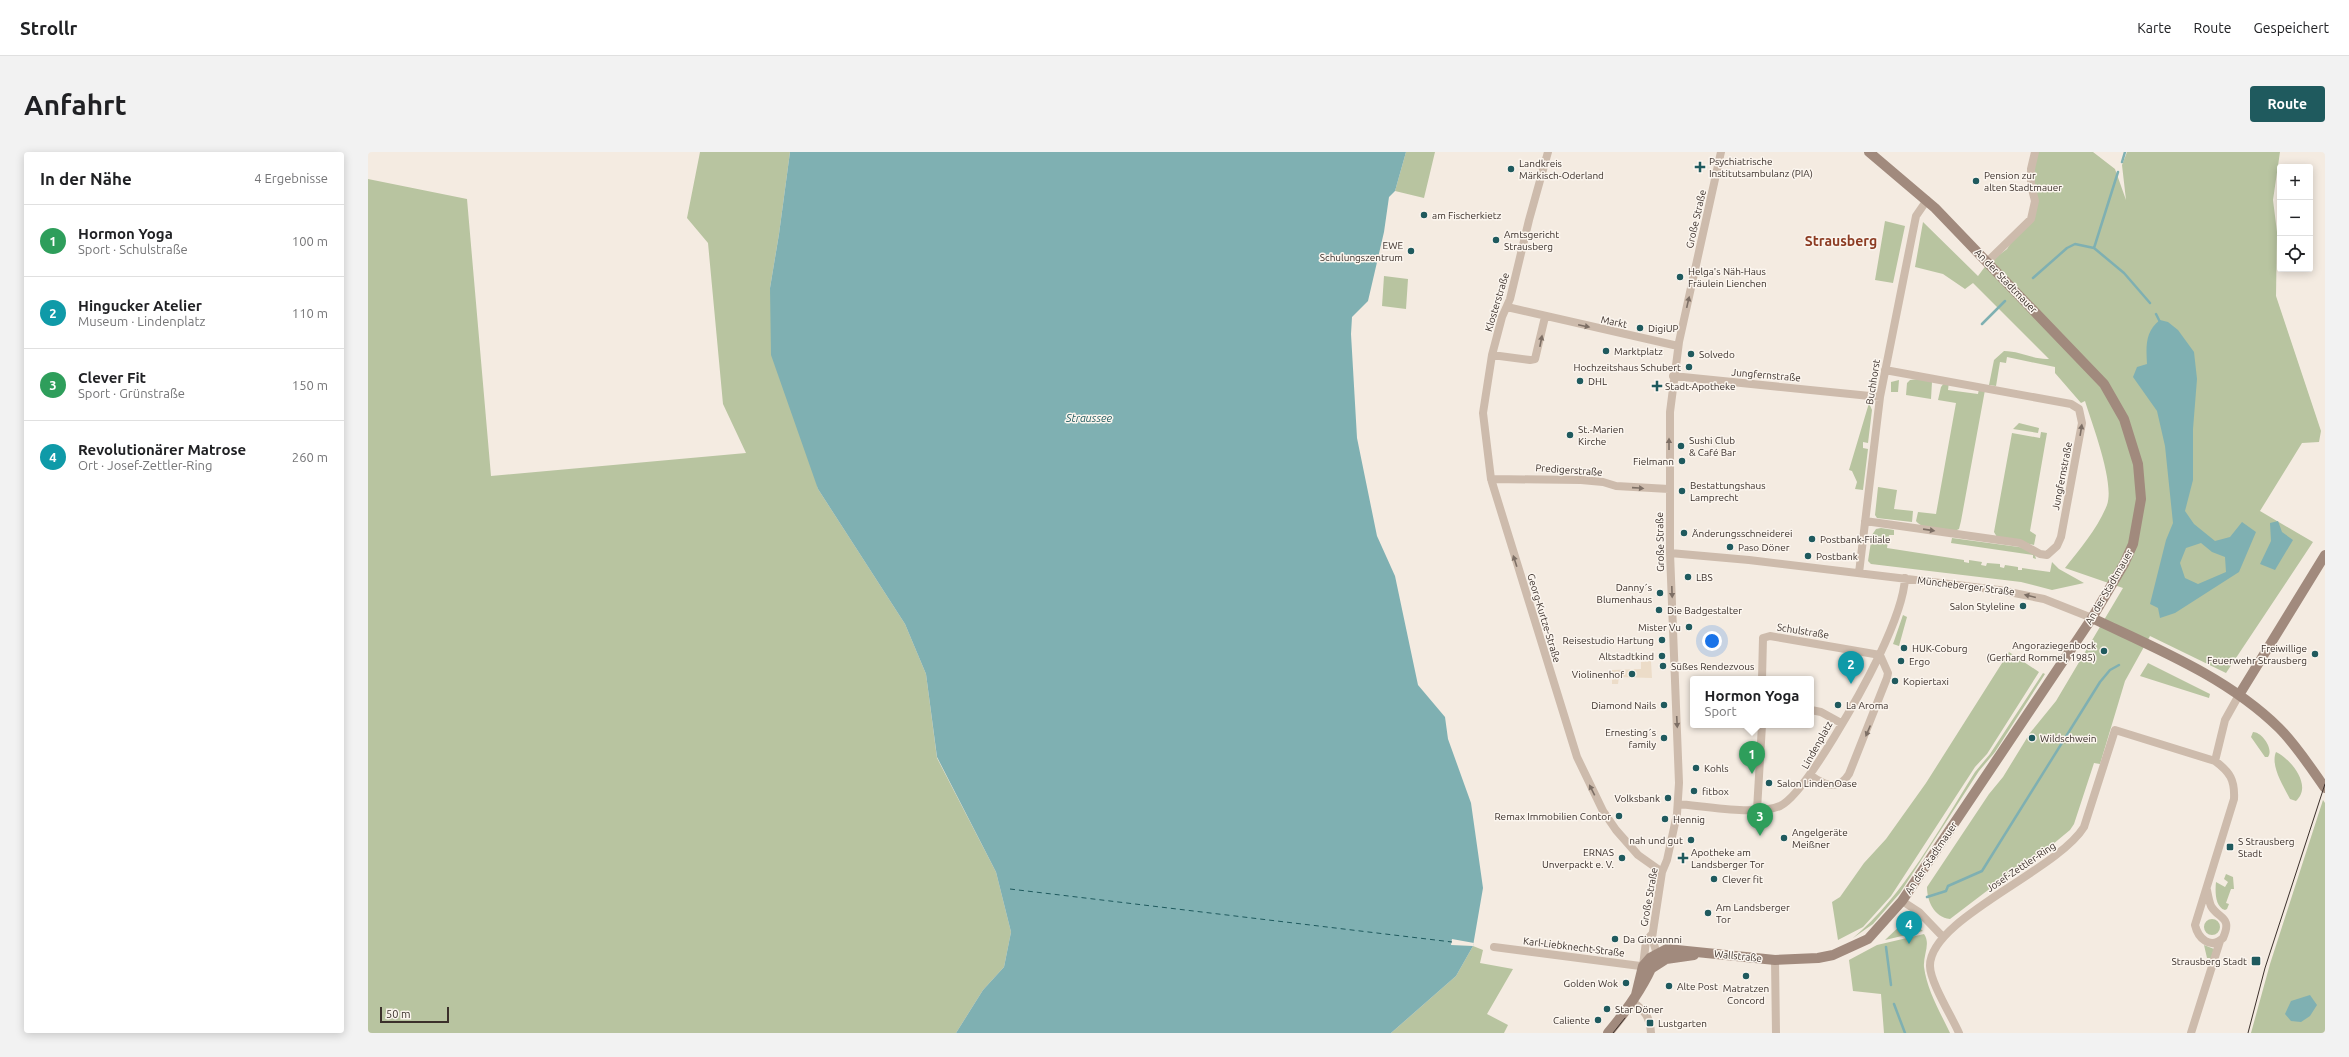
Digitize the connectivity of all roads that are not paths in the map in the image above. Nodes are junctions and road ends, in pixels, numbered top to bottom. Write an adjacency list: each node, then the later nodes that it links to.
1 (1548, 152): 7 (street, Klosterstraße)
2 (1722, 152): 10 (street, Große Straße, one-way to 2)
3 (1869, 152): 5 (street, An der Stadtmauer)
4 (2035, 152): 6 (street)
5 (1927, 200): 6 (street, An der Stadtmauer); 12 (street, Buchhorst)
6 (1987, 262): 22 (street, An der Stadtmauer)
7 (1507, 307): 8 (street, Markt); 9 (street, Klosterstraße)
8 (1545, 317): 10 (street, Markt, one-way to 10); 11 (street, one-way to 8)
9 (1495, 341): 11 (street, Georg-Kurtze-Straße)
10 (1678, 346): 13 (street, Große Straße)
11 (1492, 355): 15 (street, Georg-Kurtze-Straße)
12 (1885, 370): 14 (street, Buchhorst); 17 (street, Jungfernstraße, one-way to 12)
13 (1673, 376): 14 (street, Jungfernstraße); 16 (street, Große Straße, one-way to 13)
14 (1880, 397): 17 (street, Buchhorst)
15 (1491, 479): 16 (street, Predigerstraße, one-way to 16); 34 (street, Georg-Kurtze-Straße, one-way to 15)
16 (1669, 489): 18 (street, Große Straße)
17 (1866, 521): 20 (street, Buchhorst)
18 (1670, 553): 20 (street, Müncheberger Straße); 32 (street, Große Straße, one-way to 32)
19 (2325, 555): 25 (street)
20 (1859, 573): 21 (street, Müncheberger Straße)
21 (1905, 578): 22 (street, Müncheberger Straße, one-way to 21); 23 (street, Lindenplatz)
22 (2092, 618): 25 (street, Müncheberger Straße); 36 (street, An der Stadtmauer)
23 (1880, 655): 24 (street, Schulstraße); 27 (street, Lindenplatz); 30 (street, Lindenplatz, one-way to 30)
24 (1762, 676)
25 (2240, 695): 29 (street); 31 (street, Müncheberger Straße)
26 (1814, 711): 27 (street)
27 (1841, 723): 30 (street, Lindenplatz)
28 (1762, 728): 33 (street)
29 (2215, 762): 35 (street, Josef-Zettler-Ring); 38 (street, Josef-Zettler-Ring)
30 (1810, 775): 33 (street)
31 (2325, 788)
32 (1678, 804): 33 (street); 34 (street, Große Straße)
33 (1757, 810)
34 (1662, 872): 37 (street, Große Straße)
35 (2207, 890): 39 (street); 39 (street, Josef-Zettler-Ring)
36 (1902, 901): 38 (street); 43 (street, An der Stadtmauer)
37 (1652, 934): 42 (street, Große Straße); 44 (street, Große Straße)
38 (1943, 937): 49 (street, Josef-Zettler-Ring)
39 (2220, 941): 50 (street)
40 (1494, 947): 44 (street, Karl-Liebknecht-Straße)
41 (1701, 953): 42 (street, Wallstraße); 43 (street, Wallstraße); 44 (street, Wallstraße)
42 (1657, 954): 44 (street)
43 (1775, 960): 48 (street)
44 (1648, 967): 45 (street)
45 (1634, 998): 46 (street); 47 (street)
46 (1608, 1033)
47 (1651, 1033)
48 (1776, 1033)
49 (1959, 1033)
50 (2191, 1033)

